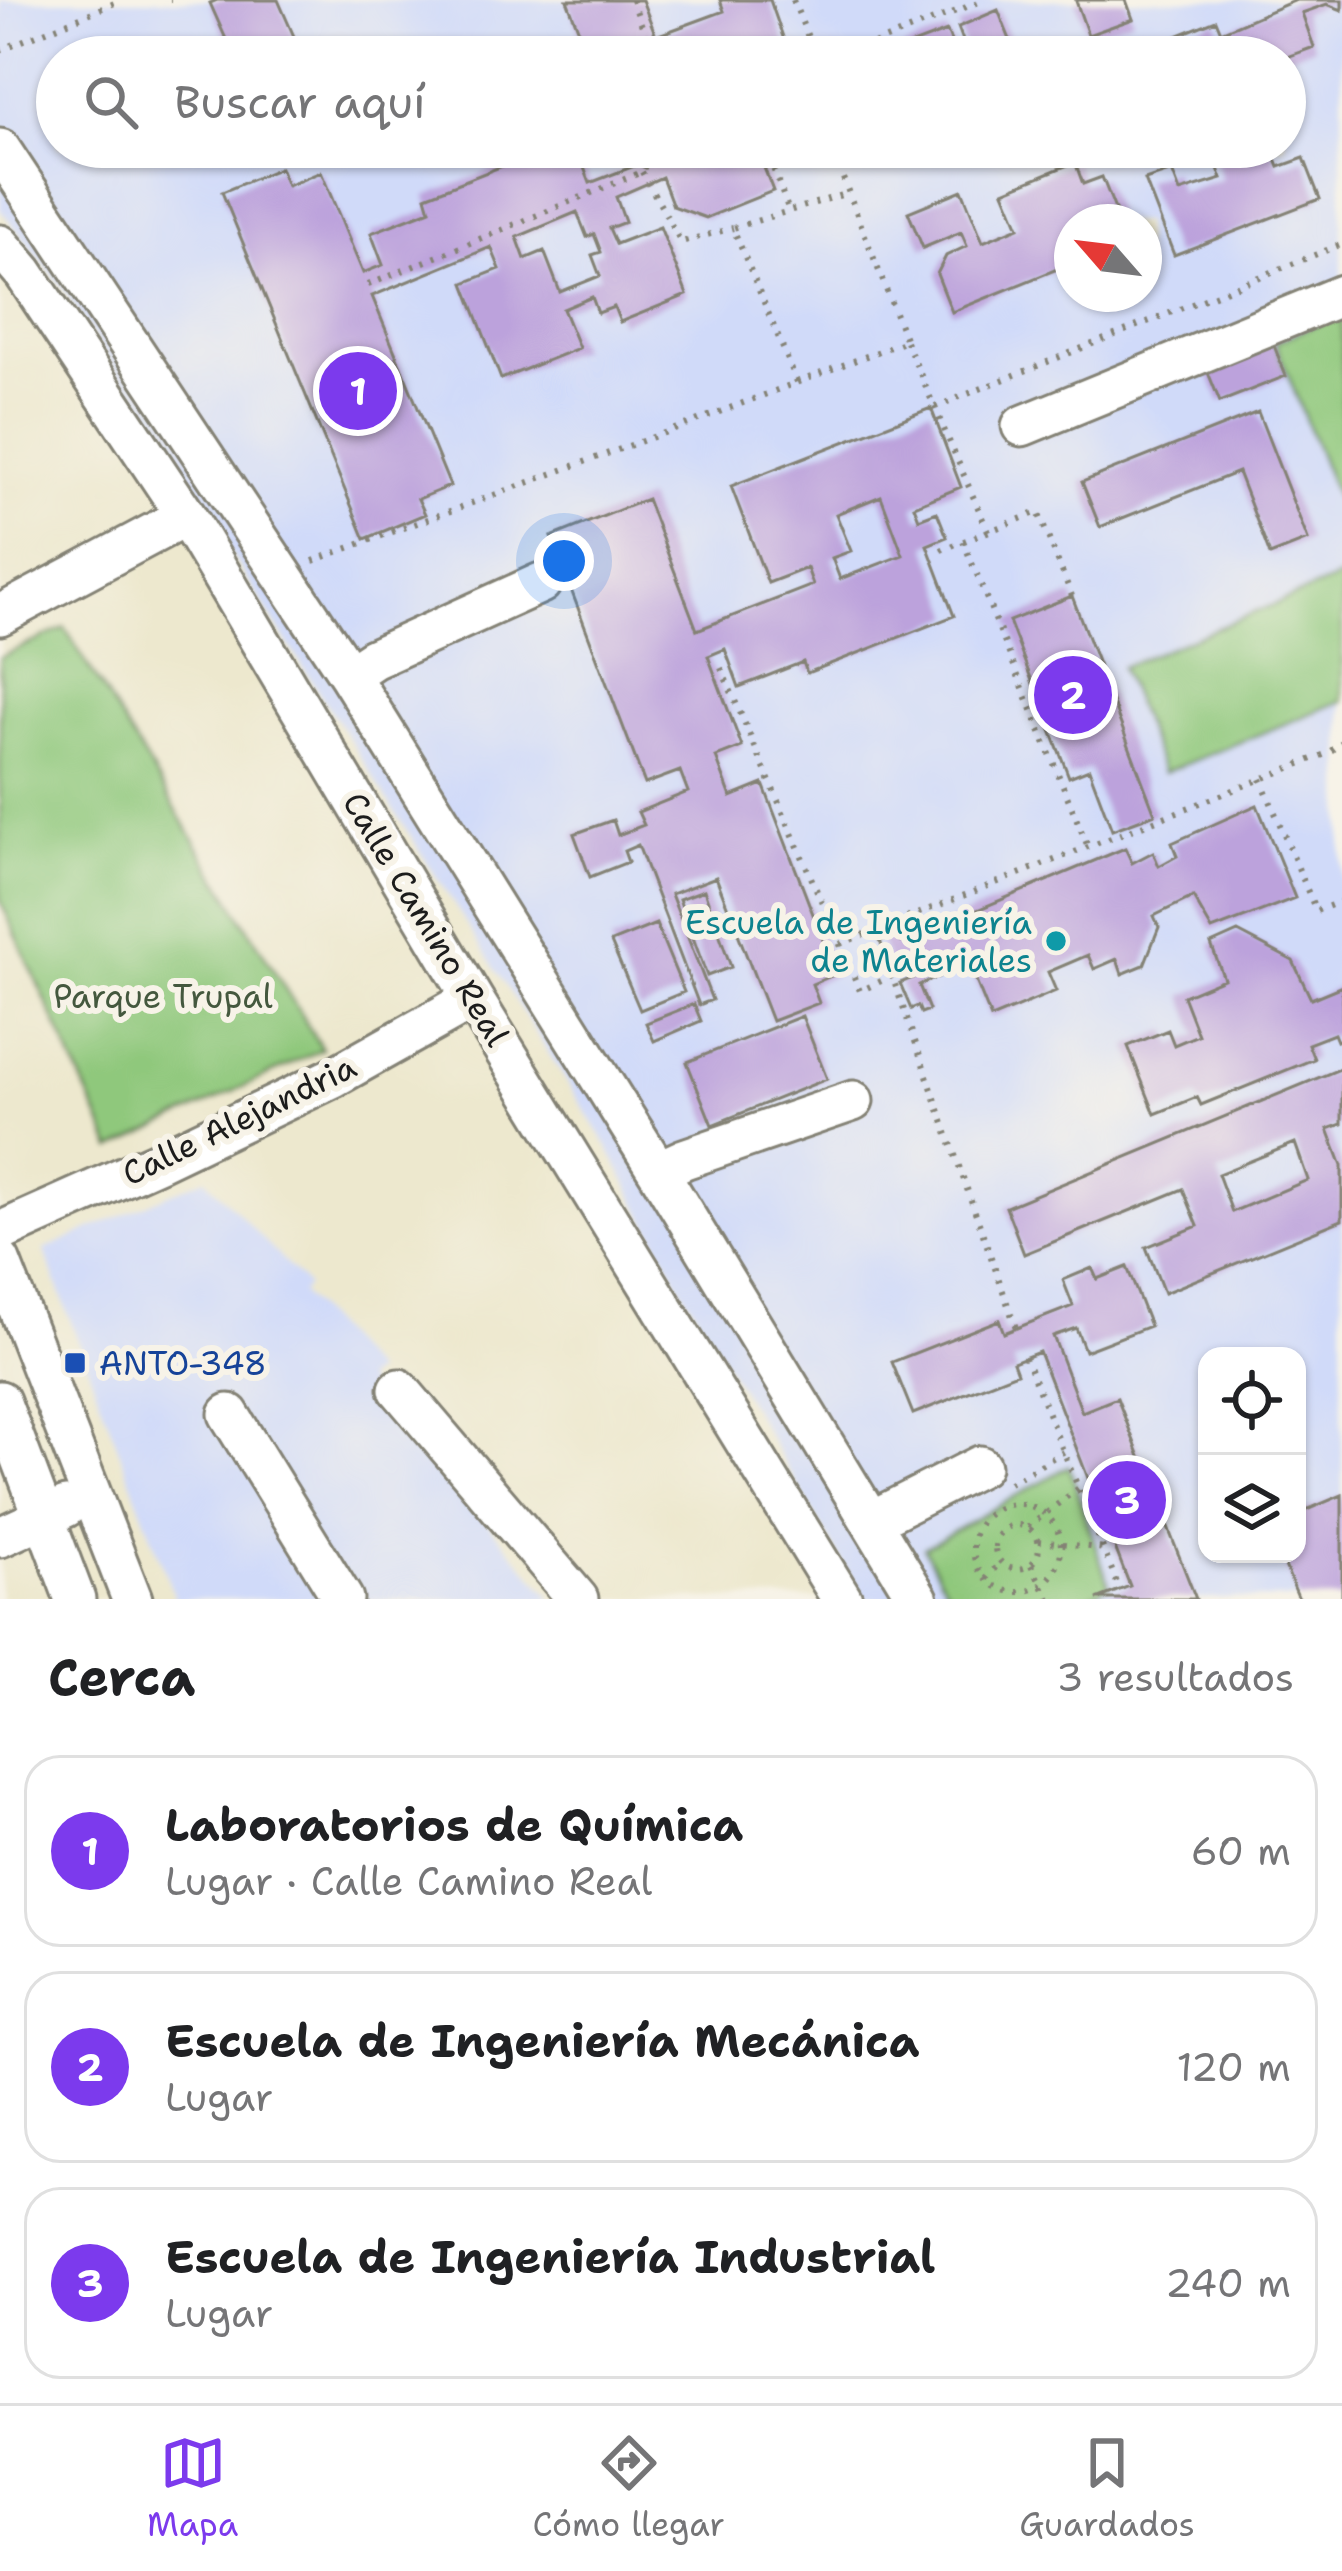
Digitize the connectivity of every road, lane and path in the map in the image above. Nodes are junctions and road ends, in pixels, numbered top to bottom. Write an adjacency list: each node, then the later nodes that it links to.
1 (122, 0): 8 (path)
2 (632, 0): 5 (path)
3 (793, 0): 6 (path)
4 (985, 0): 7 (path)
5 (646, 36)
6 (808, 36)
7 (895, 36)
8 (0, 50)
9 (0, 149): 29 (street)
10 (644, 168): 13 (path)
11 (773, 168): 15 (path)
12 (839, 168): 14 (path)
13 (642, 172): 16 (path); 19 (path)
14 (848, 193): 15 (path); 21 (path)
15 (789, 211): 16 (path)
16 (733, 228): 22 (path)
17 (1342, 244): 23 (path)
18 (0, 245): 25 (street, Calle Camino Real)
19 (368, 285)
20 (1342, 295): 24 (street)
21 (906, 341): 22 (path); 23 (path)
22 (797, 382): 29 (path)
23 (935, 406): 26 (path)
24 (1022, 426)
25 (186, 516): 32 (street); 40 (street, Calle Camino Real)
26 (988, 531): 27 (path); 31 (path)
27 (963, 542): 28 (path); 37 (path)
28 (941, 550)
29 (286, 580): 34 (street)
30 (541, 583): 34 (street)
31 (1072, 596)
32 (0, 615)
33 (721, 668): 39 (path)
34 (349, 675): 42 (street)
35 (1342, 742): 36 (path)
36 (1262, 779): 37 (path); 38 (path)
37 (1088, 847): 39 (path)
38 (1342, 901)
39 (840, 944): 45 (path)
40 (473, 999): 43 (street, Calle Alejandria); 72 (street, Calle Camino Real)
41 (853, 1101): 42 (street)
42 (658, 1171): 57 (street)
43 (0, 1232)
44 (0, 1262): 53 (street)
45 (1016, 1328)
46 (1025, 1358): 50 (path)
47 (399, 1389): 71 (street)
48 (0, 1401): 55 (street)
49 (229, 1414): 70 (street)
50 (1065, 1451): 52 (path); 54 (path)
51 (980, 1466): 57 (street)
52 (1080, 1487): 56 (path); 62 (path)
53 (93, 1497): 55 (street); 69 (street)
54 (1000, 1508): 56 (path); 65 (path)
55 (44, 1514): 59 (street); 68 (street)
56 (1045, 1514): 58 (path); 61 (path)
57 (871, 1520): 73 (street)
58 (1028, 1527): 60 (path); 63 (path)
59 (0, 1537)
60 (1039, 1541): 61 (path); 64 (path)
61 (1061, 1544): 62 (path); 66 (path)
62 (1105, 1549): 67 (path)
63 (1000, 1562): 64 (path); 65 (path)
64 (1031, 1565): 66 (path)
65 (986, 1579): 66 (path)
66 (1042, 1586): 74 (path)
67 (1120, 1590)
68 (75, 1599)
69 (131, 1599)
70 (343, 1599)
71 (578, 1599)
72 (842, 1599)
73 (918, 1599)
74 (1049, 1599)

